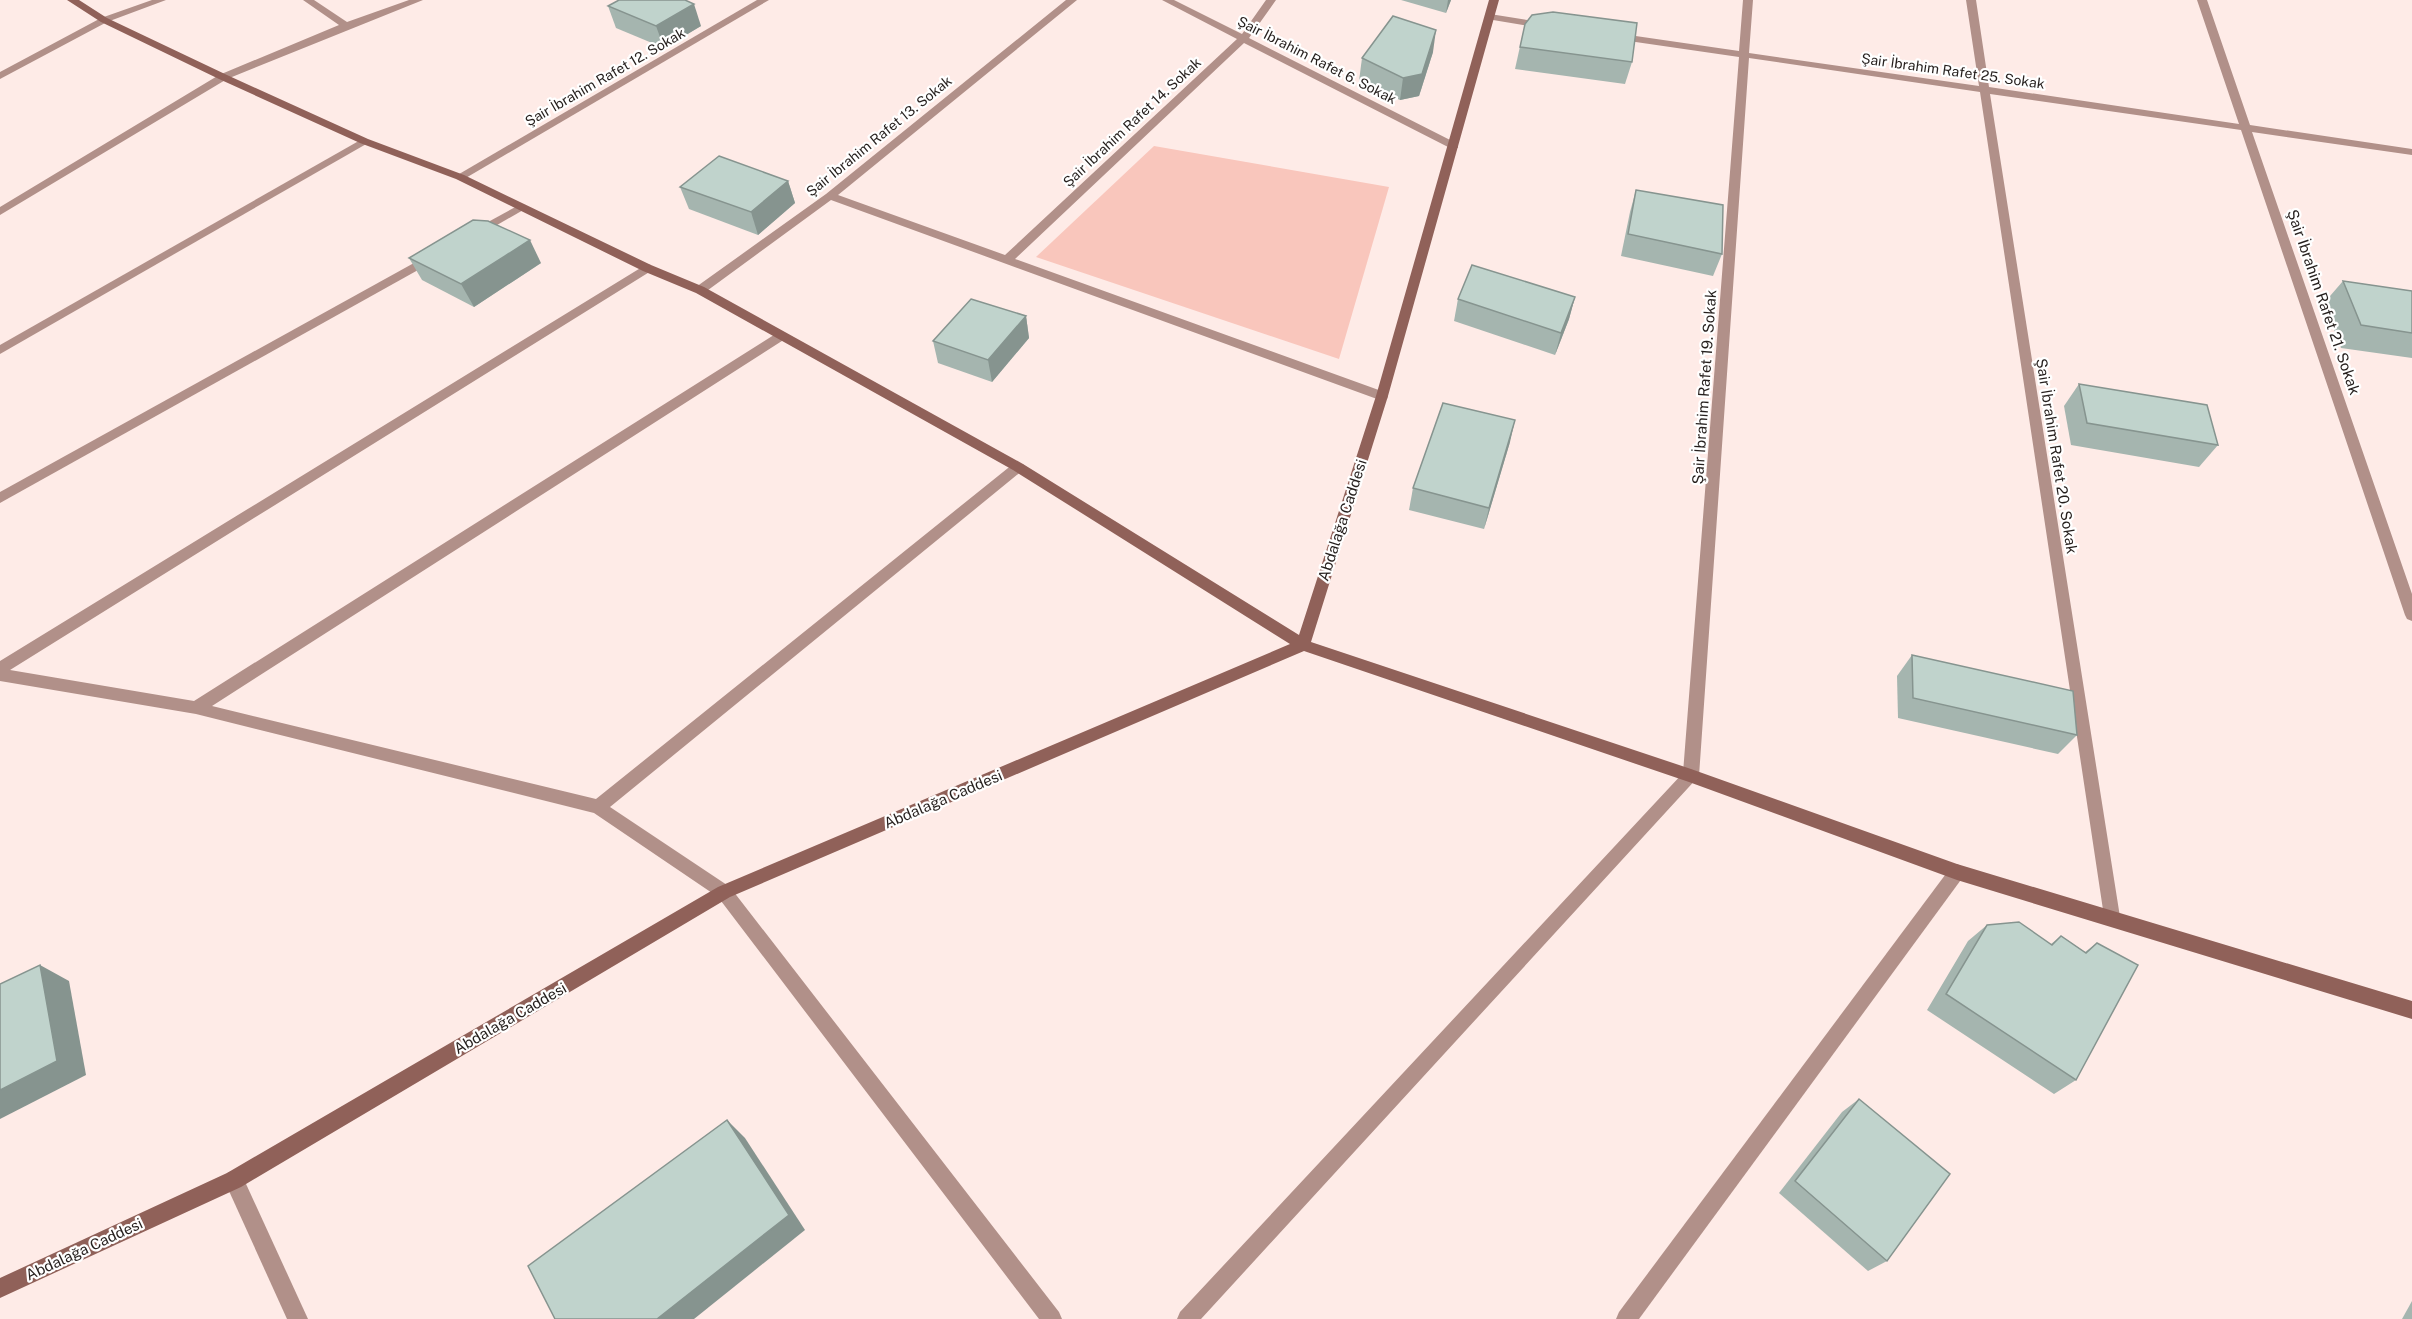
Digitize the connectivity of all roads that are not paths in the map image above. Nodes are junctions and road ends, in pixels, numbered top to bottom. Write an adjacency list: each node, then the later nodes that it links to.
1 (72, 0): 14 (street)
2 (161, 0): 14 (street)
3 (308, 0): 15 (street)
4 (418, 0): 15 (street)
5 (764, 0): 27 (street, Şair İbrahim Rafet 12. Sokak)
6 (1072, 0): 28 (street, Şair İbrahim Rafet 13. Sokak)
7 (1167, 0): 18 (street, Şair İbrahim Rafet 6. Sokak)
8 (1271, 0): 18 (street, Şair İbrahim Rafet 14. Sokak)
9 (1494, 0): 13 (street, Abdalağa Caddesi)
10 (1749, 0): 19 (street, Şair İbrahim Rafet 19. Sokak)
11 (1971, 0): 22 (street, Şair İbrahim Rafet 20. Sokak)
12 (2202, 0): 23 (street, Şair İbrahim Rafet 21. Sokak)
13 (1490, 17): 16 (street); 25 (street, Abdalağa Caddesi)
14 (104, 20): 20 (street); 21 (street)
15 (346, 26): 21 (street)
16 (1560, 28)
17 (1606, 35): 19 (street, Şair İbrahim Rafet 25. Sokak)
18 (1244, 38): 25 (street, Şair İbrahim Rafet 6. Sokak); 31 (street, Şair İbrahim Rafet 14. Sokak)
19 (1746, 56): 22 (street, Şair İbrahim Rafet 25. Sokak); 44 (street, Şair İbrahim Rafet 19. Sokak)
20 (0, 76)
21 (223, 77): 24 (street); 30 (street)
22 (1983, 88): 23 (street, Şair İbrahim Rafet 25. Sokak); 48 (street, Şair İbrahim Rafet 20. Sokak)
23 (2247, 128): 26 (street, Şair İbrahim Rafet 25. Sokak); 39 (street, Şair İbrahim Rafet 21. Sokak)
24 (364, 141): 27 (street); 35 (street)
25 (1454, 146): 36 (street, Abdalağa Caddesi)
26 (2412, 152)
27 (460, 177): 29 (street)
28 (830, 196): 31 (street); 33 (street, Şair İbrahim Rafet 13. Sokak)
29 (521, 207): 32 (street); 38 (street)
30 (0, 212)
31 (1007, 261): 36 (street)
32 (646, 268): 33 (street); 41 (street)
33 (700, 290): 34 (street)
34 (780, 336): 37 (street); 43 (street)
35 (0, 350)
36 (1382, 396): 40 (street, Abdalağa Caddesi)
37 (1018, 466): 40 (street); 45 (street)
38 (0, 498)
39 (2412, 615)
40 (1303, 645): 44 (street); 47 (street, Abdalağa Caddesi)
41 (0, 669)
42 (0, 675): 43 (street)
43 (196, 708): 45 (street)
44 (1691, 776): 46 (street); 54 (street)
45 (598, 807): 47 (street)
46 (1957, 872): 48 (street); 55 (street)
47 (724, 892): 50 (street, Abdalağa Caddesi); 53 (street)
48 (2111, 916): 49 (street)
49 (2412, 1011)
50 (234, 1180): 51 (street, Abdalağa Caddesi); 52 (street)
51 (0, 1288)
52 (298, 1319)
53 (1052, 1319)
54 (1187, 1319)
55 (1626, 1319)

